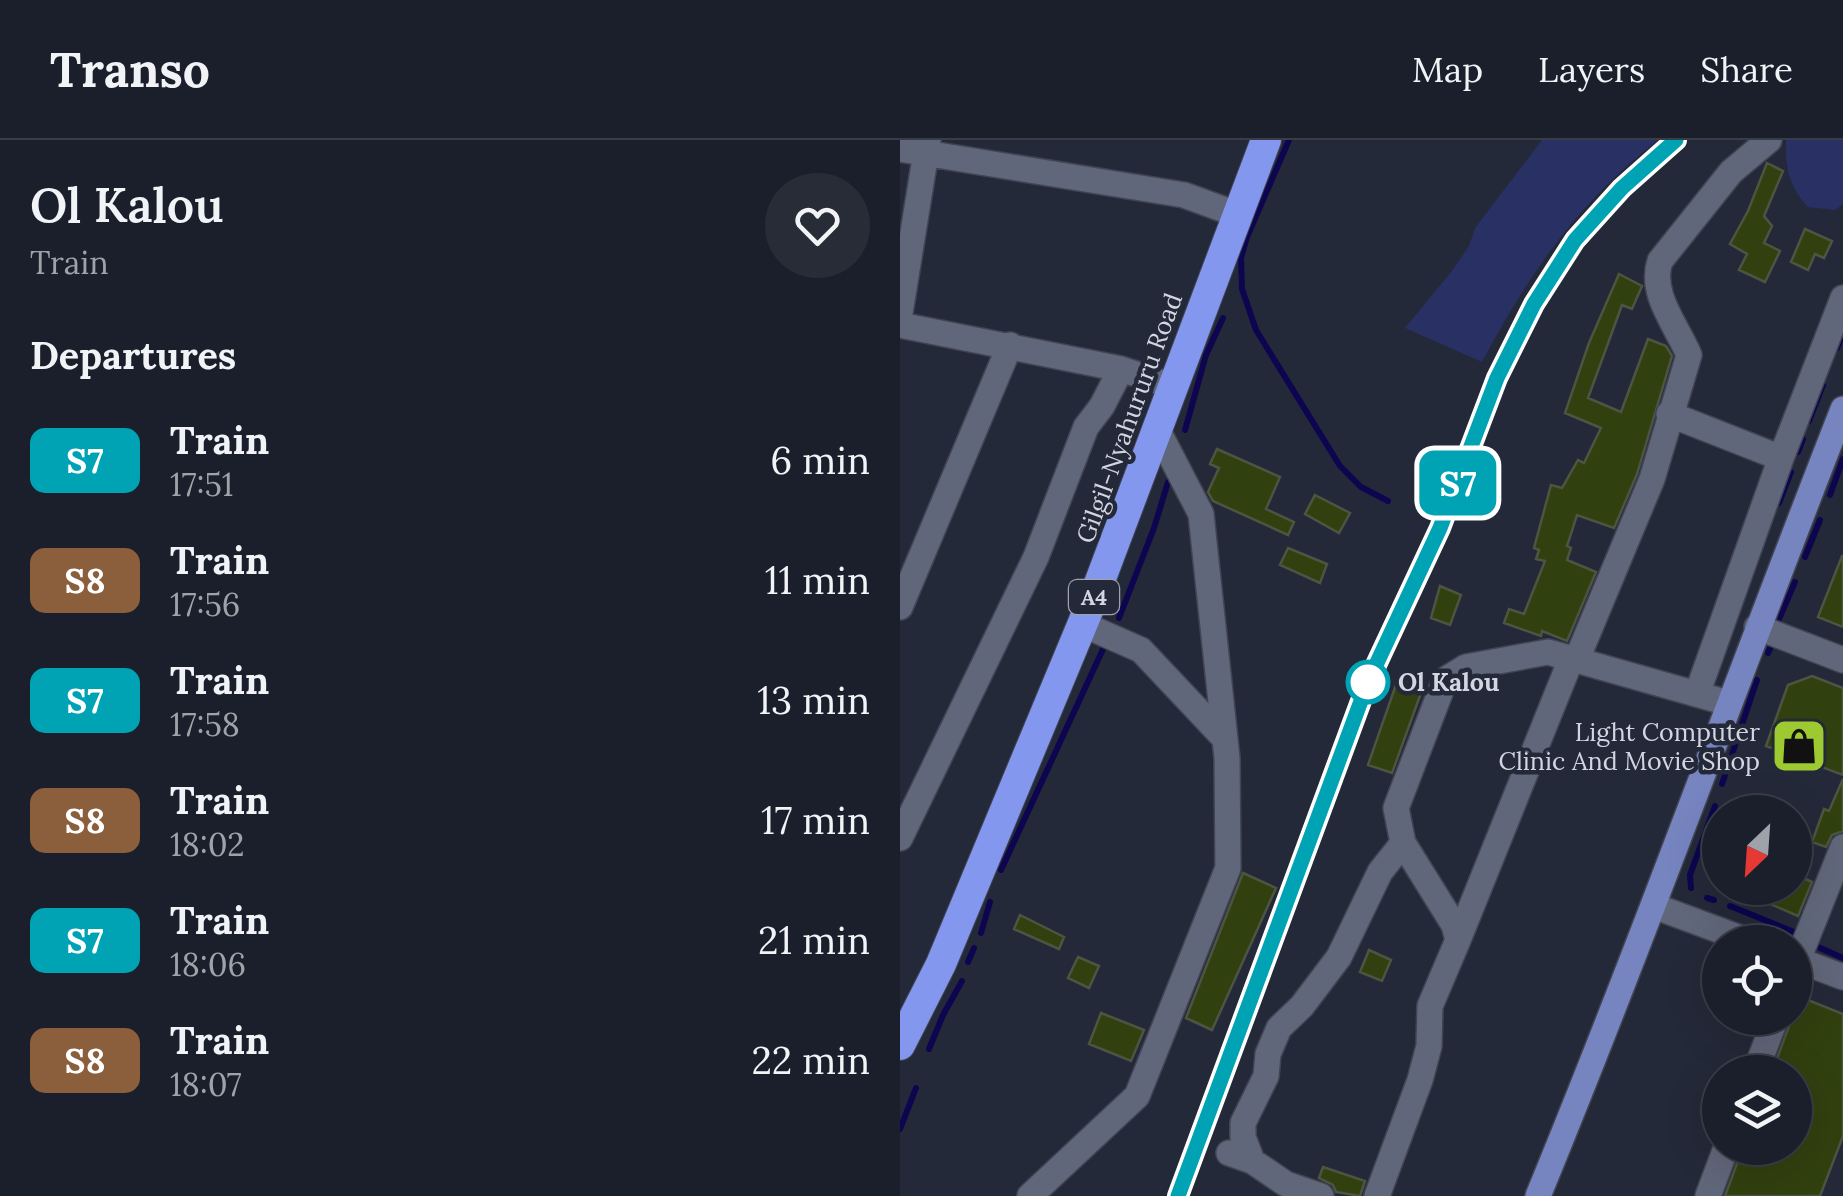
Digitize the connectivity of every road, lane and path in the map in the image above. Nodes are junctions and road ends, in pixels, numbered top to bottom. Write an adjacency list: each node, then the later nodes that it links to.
1 (1266, 140): 5 (highway, Gilgil-Nyahururu Road / A4)
2 (1769, 140): 13 (street)
3 (927, 146): 4 (street); 5 (street); 7 (street)
4 (900, 149)
5 (1236, 214): 11 (highway, Gilgil-Nyahururu Road / A4)
6 (1843, 298): 15 (street)
7 (900, 314)
8 (900, 325): 9 (street)
9 (1010, 345): 10 (street); 16 (street)
10 (1120, 369): 11 (street); 24 (street)
11 (1172, 386): 14 (highway, Gilgil-Nyahururu Road / A4)
12 (1843, 410): 18 (main road)
13 (1669, 414): 15 (street); 19 (street)
14 (1158, 431): 17 (highway, Gilgil-Nyahururu Road / A4); 23 (street)
15 (1781, 458): 21 (street)
16 (900, 607)
17 (1082, 624): 23 (street); 33 (highway, Gilgil-Nyahururu Road / A4)
18 (1757, 627): 20 (street); 22 (main road)
19 (1574, 658): 21 (street); 25 (street); 30 (street)
20 (1843, 660)
21 (1696, 694): 22 (street)
22 (1728, 703): 27 (main road)
23 (1225, 739): 35 (street)
24 (900, 838)
25 (1403, 844): 30 (street); 36 (street)
26 (1843, 847): 29 (street)
27 (1654, 906): 28 (street); 38 (main road)
28 (1705, 925)
29 (1811, 925)
30 (1458, 940): 37 (street)
31 (1812, 967): 32 (street)
32 (1843, 977)
33 (900, 1045)
34 (1720, 1165): 39 (street)
35 (1030, 1196)
36 (1321, 1196)
37 (1376, 1196)
38 (1538, 1196)
39 (1708, 1196)

